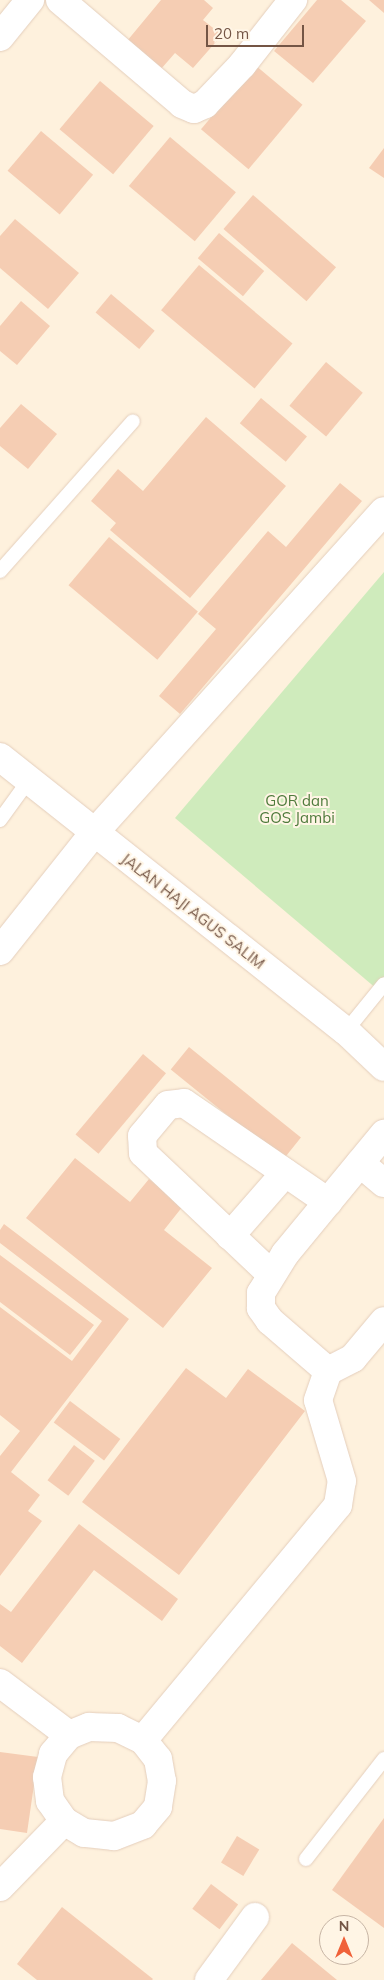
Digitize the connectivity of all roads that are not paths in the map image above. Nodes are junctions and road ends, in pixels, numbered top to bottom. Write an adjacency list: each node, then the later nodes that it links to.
1 (30, 0): 4 (street)
2 (60, 0): 3 (street)
3 (293, 0)
4 (0, 37)
5 (133, 421): 7 (lane)
6 (384, 511): 11 (street)
7 (0, 572)
8 (0, 757): 9 (street, JALAN HAJI AGUS SALIM)
9 (29, 780): 10 (lane); 11 (street, JALAN HAJI AGUS SALIM)
10 (0, 820)
11 (94, 833): 12 (street); 14 (street, JALAN HAJI AGUS SALIM)
12 (0, 951)
13 (384, 984): 14 (lane)
14 (346, 1031): 15 (street, JALAN HAJI AGUS SALIM)
15 (384, 1067)
16 (384, 1134): 17 (street)
17 (360, 1163): 19 (street); 20 (street)
18 (285, 1173): 20 (street); 21 (street); 21 (street)
19 (384, 1183)
20 (328, 1202): 22 (street)
21 (230, 1236): 22 (street)
22 (271, 1274): 24 (street)
23 (384, 1321): 24 (street)
24 (328, 1371): 27 (street)
25 (0, 1682): 26 (street)
26 (69, 1735): 27 (street); 29 (street)
27 (143, 1740): 29 (street)
28 (384, 1759): 30 (lane)
29 (64, 1821): 31 (street)
30 (306, 1859)
31 (0, 1887)
32 (256, 1917): 33 (street)
33 (210, 1980)

